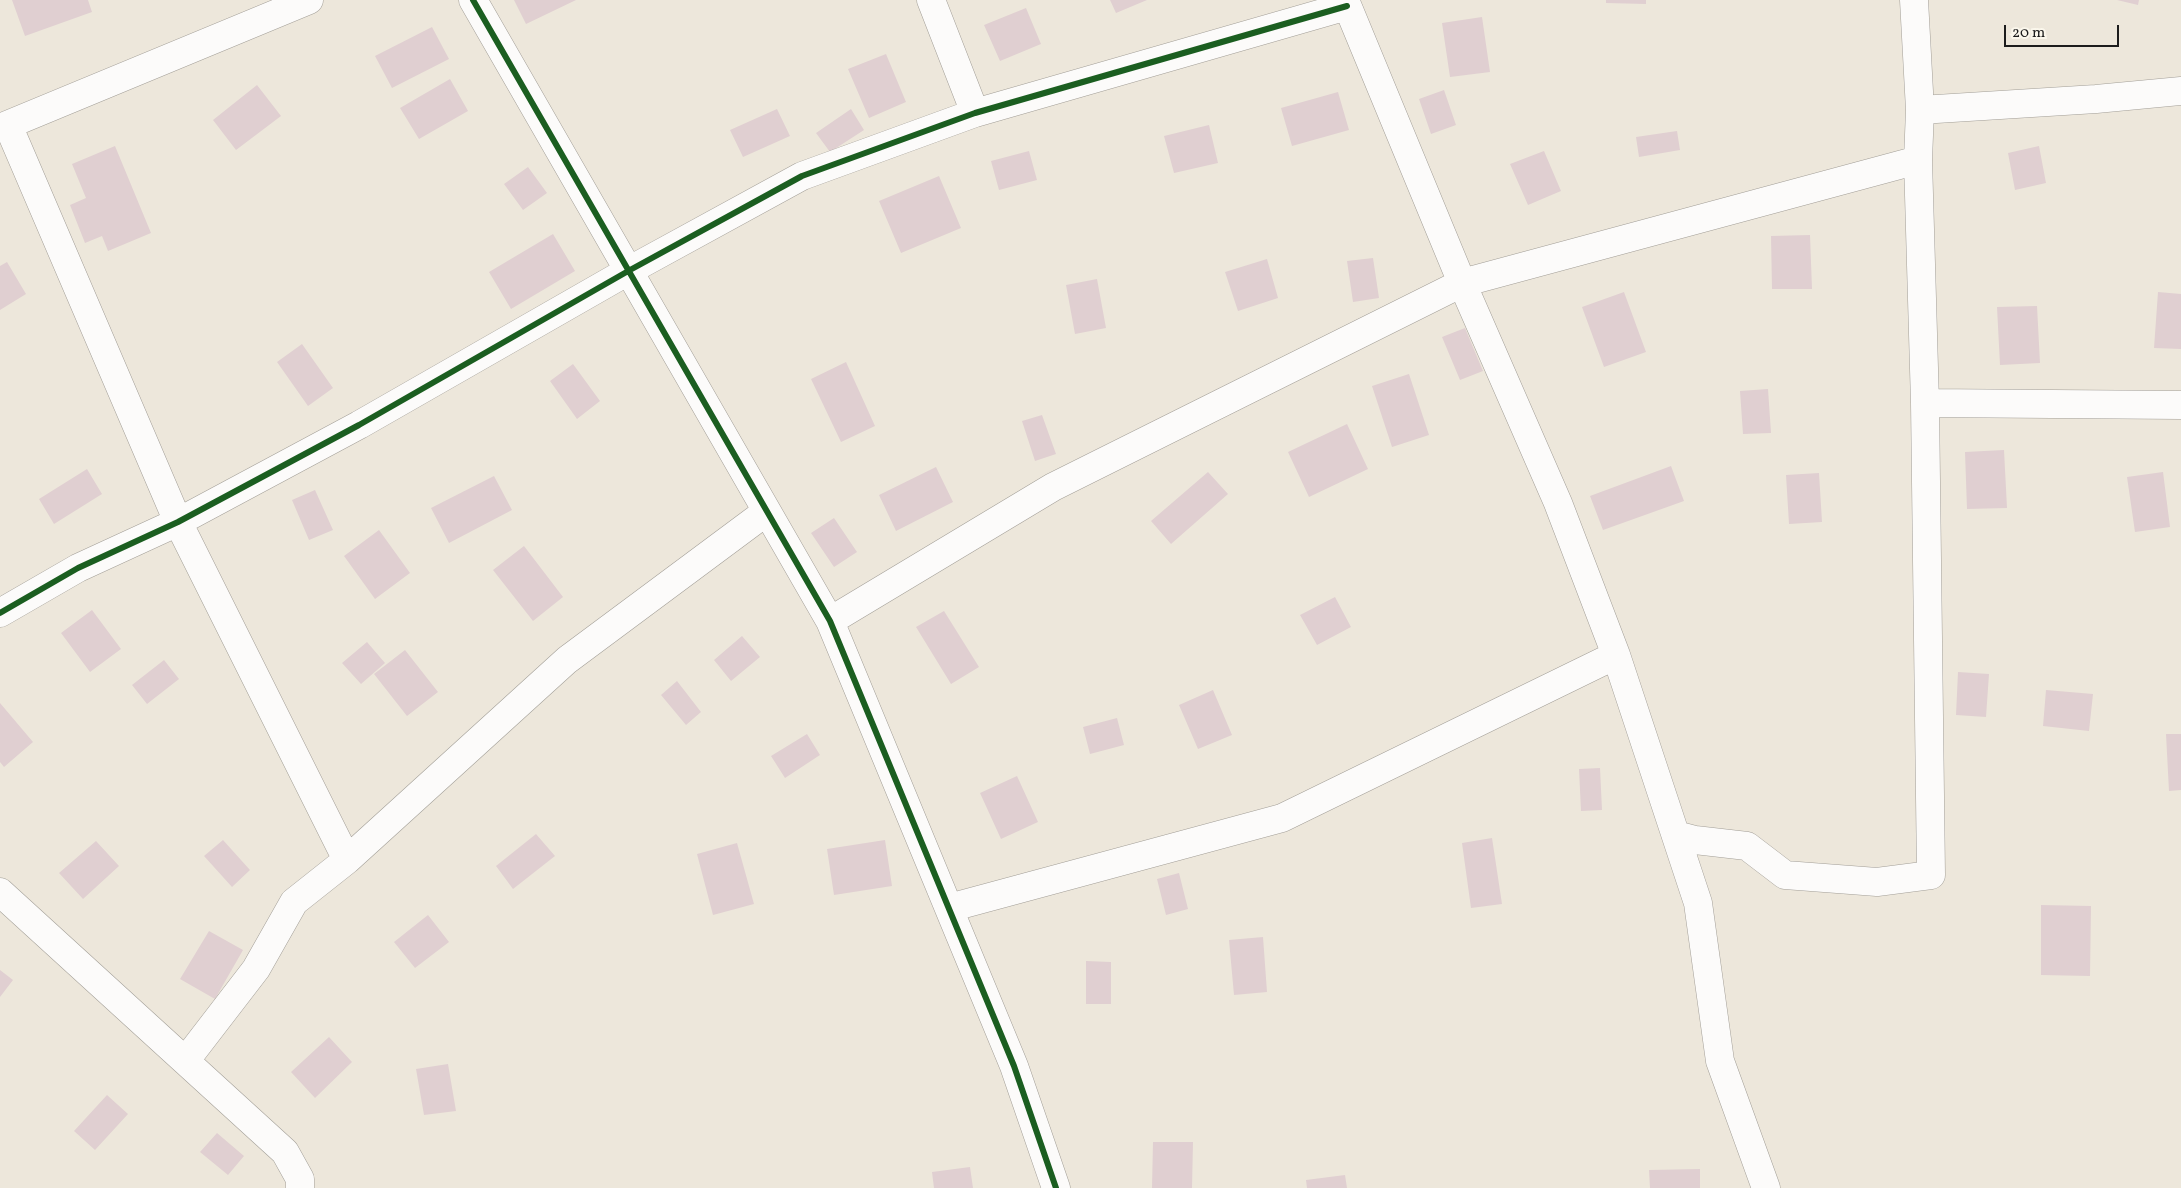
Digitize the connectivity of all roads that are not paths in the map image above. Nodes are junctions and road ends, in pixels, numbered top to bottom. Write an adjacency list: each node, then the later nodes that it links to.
1 (308, 0): 9 (street)
2 (473, 0): 11 (street)
3 (931, 0): 8 (street)
4 (1914, 0): 7 (street)
5 (1346, 3): 8 (street); 12 (street)
6 (2181, 91): 7 (street)
7 (1920, 110): 10 (street)
8 (975, 113): 11 (street)
9 (4, 127): 16 (street)
10 (1918, 160): 12 (street); 13 (street)
11 (630, 270): 15 (street); 16 (street)
12 (1462, 283): 18 (street); 19 (street)
13 (1925, 403): 14 (street); 20 (street)
14 (2181, 405)
15 (766, 512): 18 (street); 21 (street)
16 (178, 522): 17 (street); 21 (street)
17 (0, 613)
18 (830, 621): 23 (street)
19 (1616, 655): 20 (street); 23 (street)
20 (1676, 835): 27 (street)
21 (347, 860): 24 (street)
22 (0, 892): 24 (street)
23 (950, 908): 26 (street)
24 (186, 1060): 25 (street)
25 (300, 1188)
26 (1056, 1188)
27 (1766, 1188)

